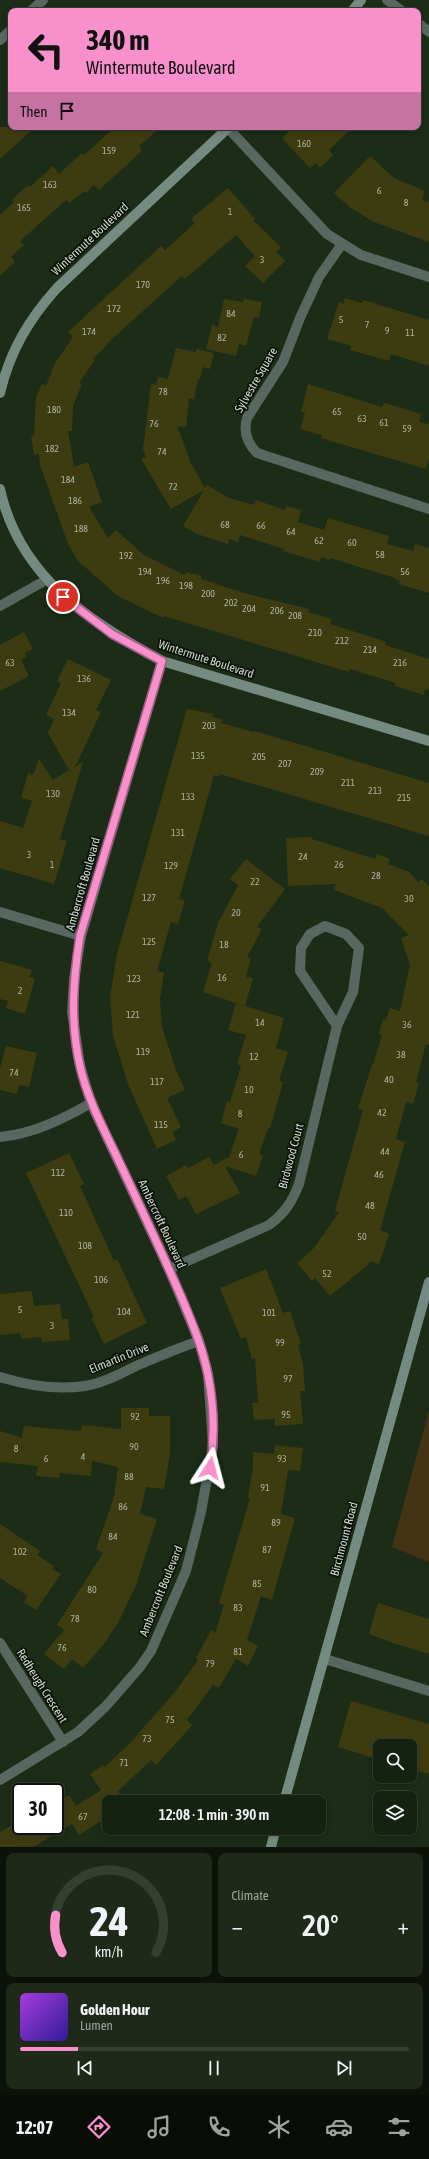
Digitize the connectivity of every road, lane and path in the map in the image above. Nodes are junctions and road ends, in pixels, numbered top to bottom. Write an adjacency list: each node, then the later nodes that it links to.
1 (43, 0): 4 (street)
2 (361, 0): 5 (street)
3 (387, 0): 6 (street)
4 (34, 8)
5 (354, 8)
6 (398, 8)
7 (421, 25): 8 (street)
8 (429, 32)
9 (8, 33): 10 (street)
10 (0, 40)
11 (227, 130): 15 (street, Wintermute Boulevard)
12 (231, 130): 13 (street)
13 (342, 244): 14 (street); 17 (street, Sylvestre Square)
14 (429, 277)
15 (0, 393)
16 (0, 490): 18 (street, Wintermute Boulevard)
17 (429, 509)
18 (46, 580): 19 (street); 20 (street, Wintermute Boulevard)
19 (0, 606)
20 (162, 661): 21 (street, Wintermute Boulevard); 23 (street, Ambercroft Boulevard)
21 (429, 741)
22 (0, 912): 23 (street)
23 (80, 936): 25 (street, Ambercroft Boulevard)
24 (337, 1026): 24 (street, Birdwood Court); 27 (street, Birdwood Court)
25 (91, 1103): 26 (street); 27 (street, Ambercroft Boulevard)
26 (0, 1137)
27 (169, 1269): 29 (street, Ambercroft Boulevard)
28 (429, 1282): 32 (street, Birchmount Road)
29 (199, 1341): 30 (street, Elmartin Drive); 34 (street, Ambercroft Boulevard)
30 (0, 1377)
31 (0, 1643): 34 (street, Redheugh Crescent)
32 (325, 1659): 33 (street); 36 (street, Birchmount Road)
33 (429, 1691)
34 (63, 1742): 35 (street, Ambercroft Boulevard)
35 (0, 1780)
36 (286, 1795)
37 (274, 1835): 38 (street)
38 (271, 1847)

